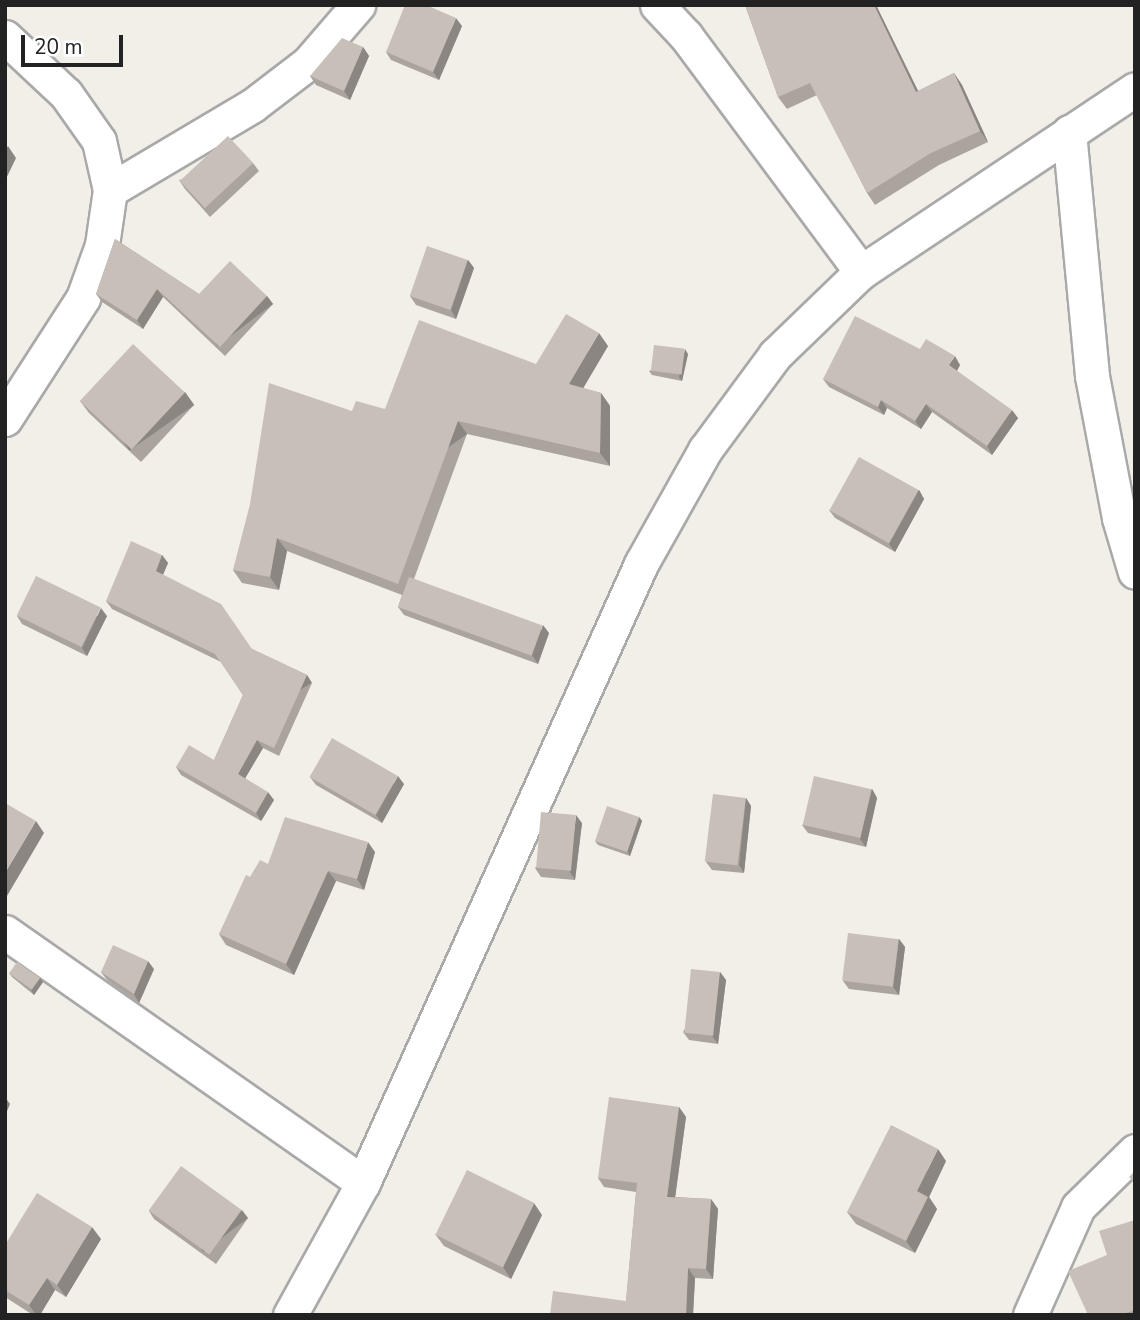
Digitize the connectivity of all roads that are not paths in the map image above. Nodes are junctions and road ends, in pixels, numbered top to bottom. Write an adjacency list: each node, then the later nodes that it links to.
1 (358, 5): 6 (street)
2 (657, 5): 7 (street)
3 (5, 37): 6 (street)
4 (1135, 89): 5 (street)
5 (1069, 132): 7 (street); 9 (street)
6 (110, 190): 8 (street)
7 (861, 272): 12 (street)
8 (5, 419)
9 (1135, 572)
10 (5, 932): 12 (street)
11 (1135, 1151): 14 (street)
12 (363, 1183): 13 (street)
13 (298, 1312)
14 (1030, 1315)

